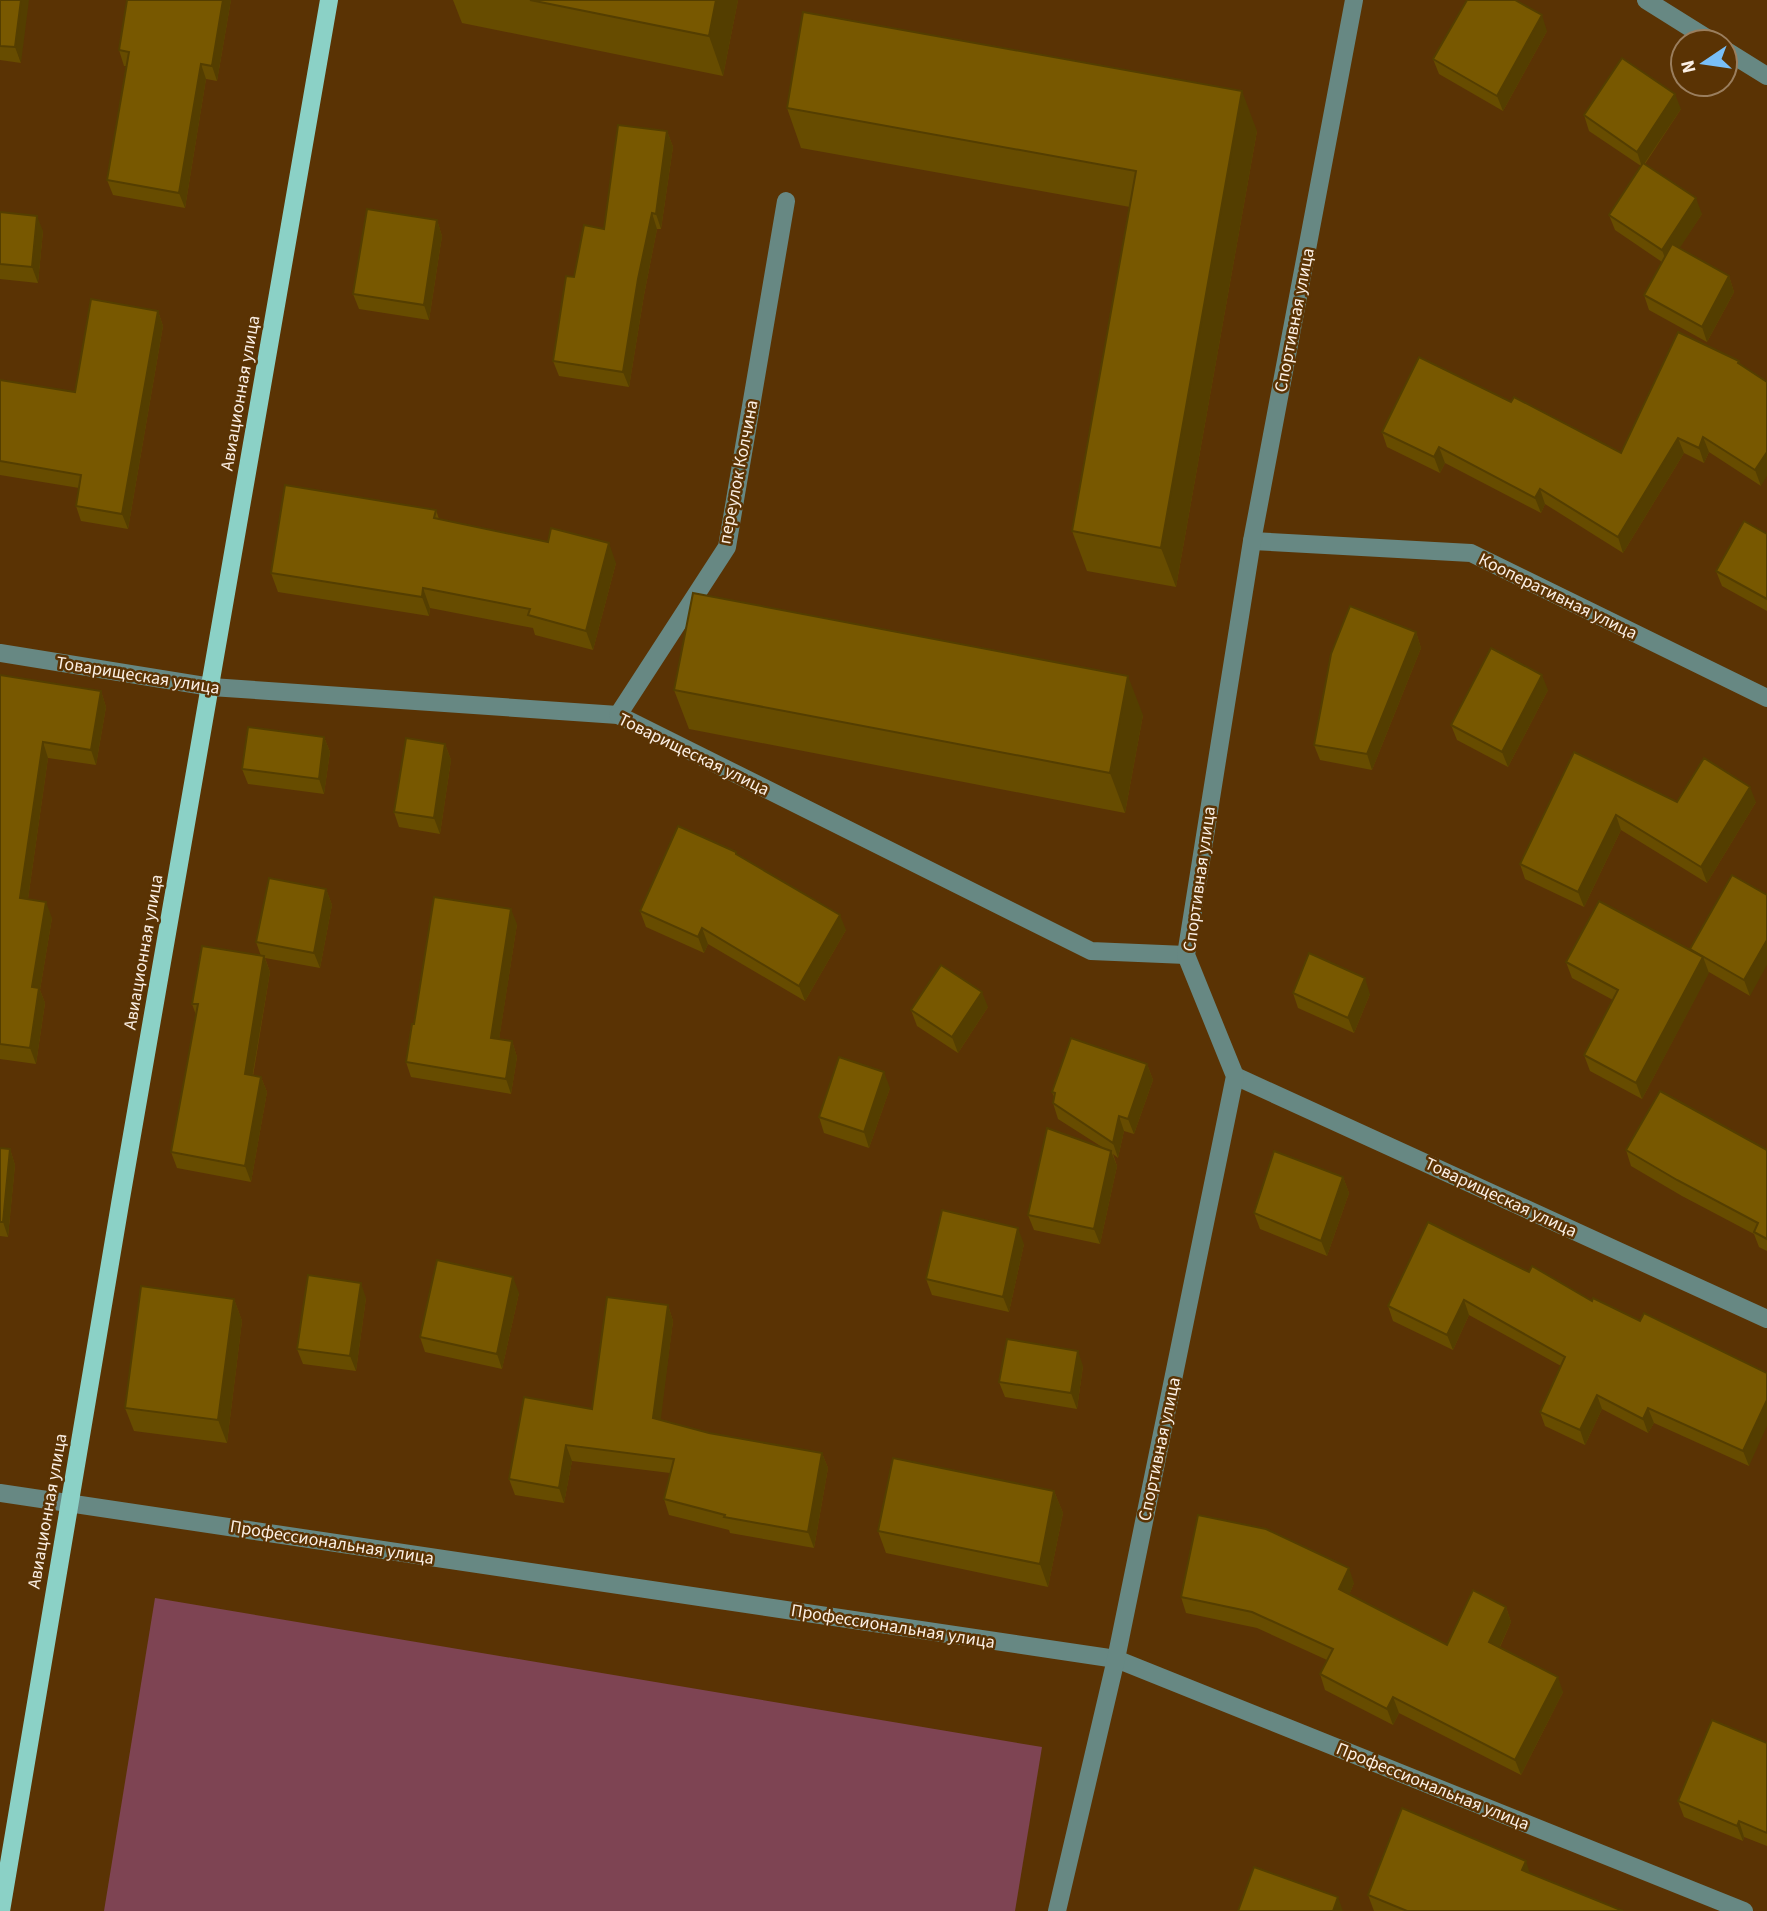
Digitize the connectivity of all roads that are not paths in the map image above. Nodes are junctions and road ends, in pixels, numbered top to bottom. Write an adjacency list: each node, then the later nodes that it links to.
1 (329, 0): 10 (main road, Авиационная улица)
2 (1354, 0): 8 (street, Спортивная улица)
3 (1646, 0): 4 (street)
4 (1691, 28)
5 (1739, 59): 6 (street)
6 (1767, 76)
7 (786, 201): 12 (street, переулок Колчина)
8 (1252, 541): 11 (street, Кооперативная улица); 13 (street, Спортивная улица)
9 (0, 653): 10 (street, Товарищеская улица)
10 (211, 687): 12 (street, Товарищеская улица); 17 (main road, Авиационная улица)
11 (1767, 698)
12 (618, 715): 13 (street, Товарищеская улица)
13 (1186, 955): 14 (street, Спортивная улица)
14 (1235, 1076): 15 (street, Товарищеская улица); 18 (street, Спортивная улица)
15 (1767, 1319)
16 (0, 1493): 17 (street, Профессиональная улица)
17 (70, 1503): 18 (street, Профессиональная улица); 19 (main road, Авиационная улица)
18 (1116, 1659): 20 (street, Спортивная улица); 21 (street, Профессиональная улица)
19 (1, 1911)
20 (1057, 1911)
21 (1744, 1911)

